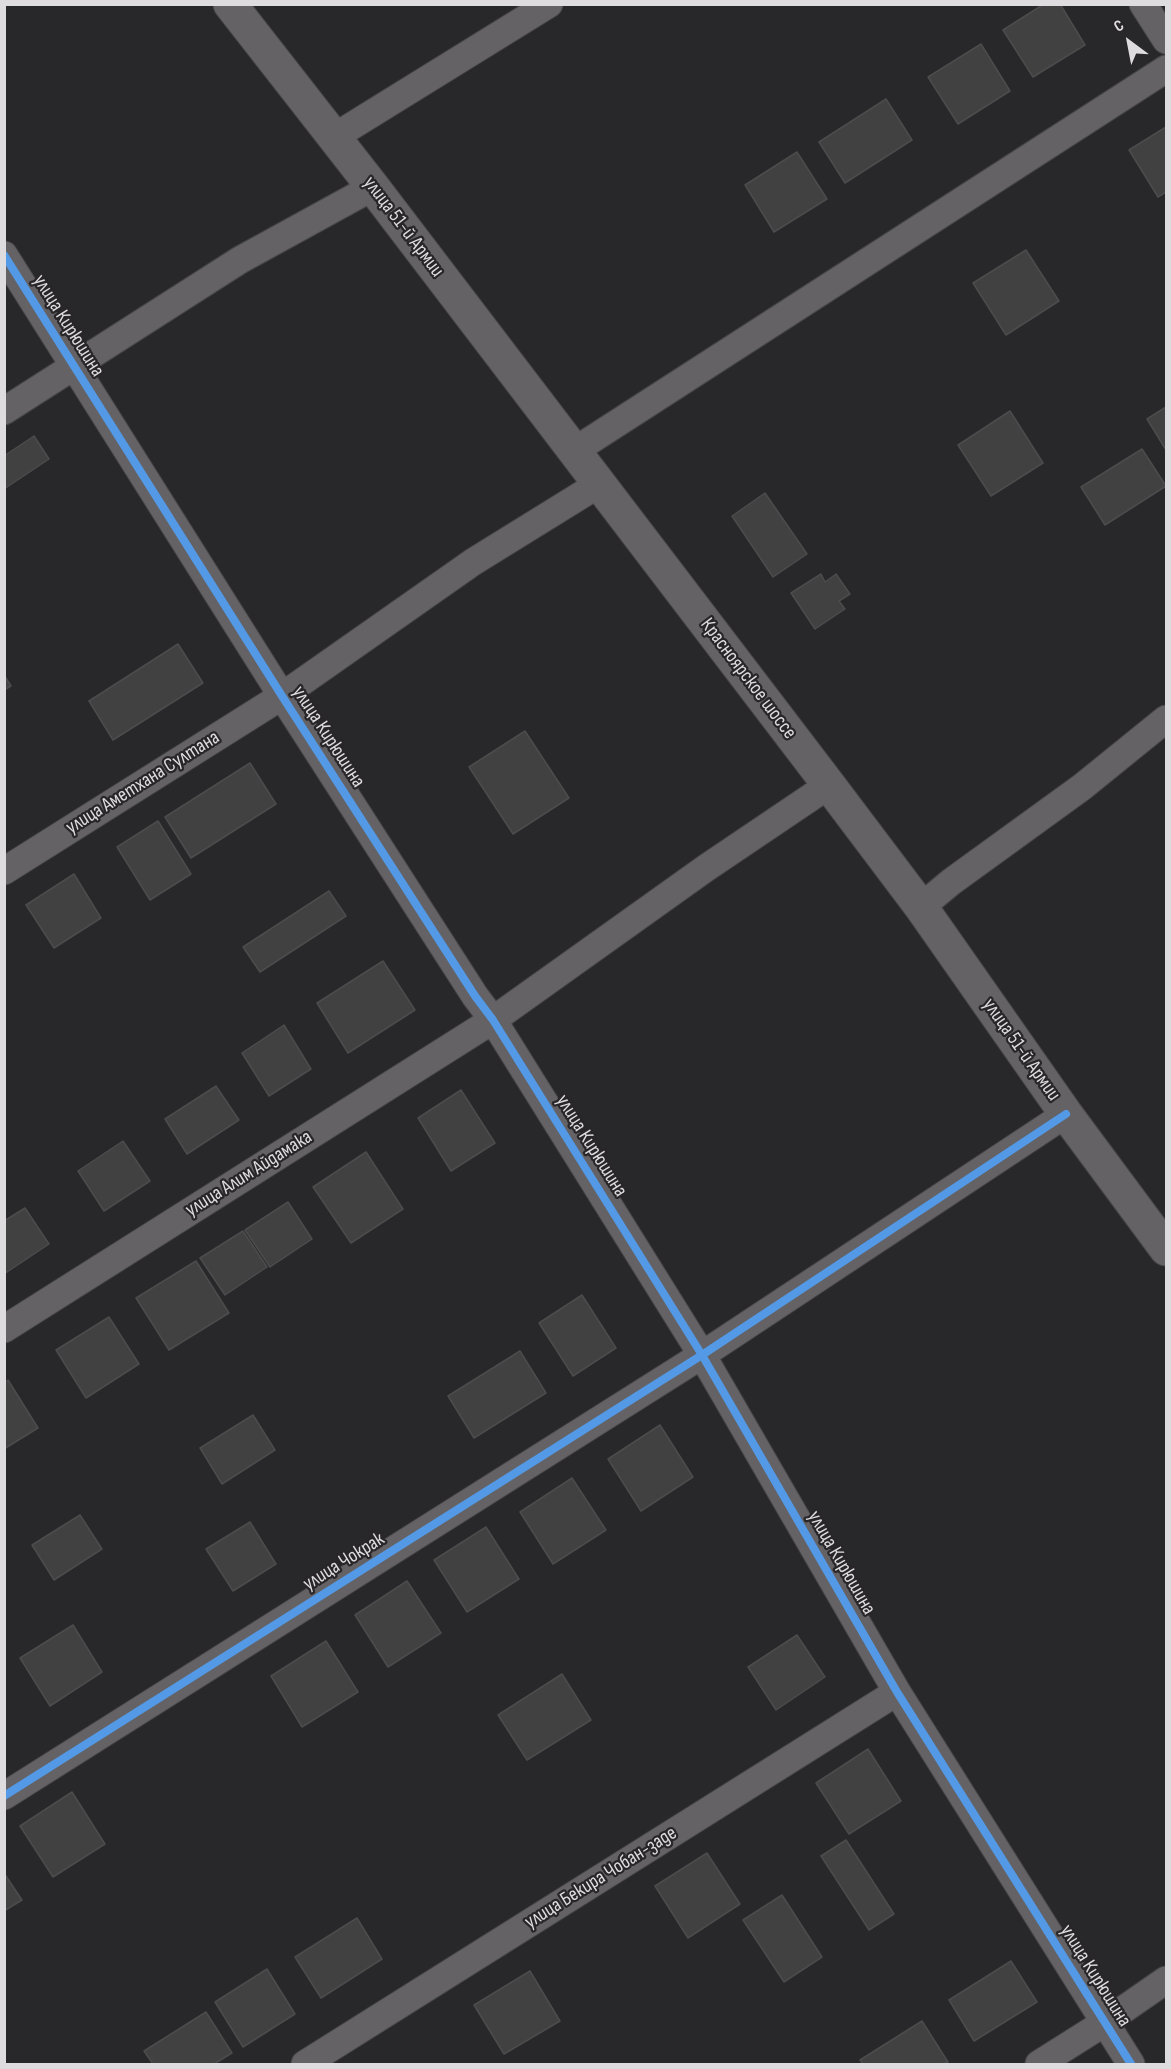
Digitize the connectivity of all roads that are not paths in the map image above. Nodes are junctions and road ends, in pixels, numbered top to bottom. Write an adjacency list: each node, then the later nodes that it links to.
1 (231, 4): 6 (main road, улица 51-й Армии)
2 (549, 4): 6 (street)
3 (1143, 4): 4 (street)
4 (1167, 40)
5 (1167, 69): 11 (street)
6 (333, 136): 7 (main road, улица 51-й Армии)
7 (373, 187): 9 (street); 11 (main road, улица 51-й Армии)
8 (4, 255): 9 (street, улица Кирюшина)
9 (74, 368): 10 (street); 13 (street, улица Кирюшина)
10 (4, 411)
11 (574, 451): 12 (main road, Красноярское шоссе)
12 (598, 484): 13 (street, улица Аметхана Султана); 15 (main road, Красноярское шоссе)
13 (282, 696): 16 (street, улица Аметхана Султана); 18 (street, улица Кирюшина)
14 (1167, 719): 17 (street)
15 (829, 785): 17 (main road, Красноярское шоссе); 18 (street, улица Алим Айдамака)
16 (4, 871)
17 (921, 907): 19 (main road, улица 51-й Армии)
18 (493, 1020): 21 (street, улица Алим Айдамака); 22 (street, улица Кирюшина)
19 (1066, 1114): 20 (main road, улица 51-й Армии); 22 (street, улица Чокрак)
20 (1167, 1249)
21 (4, 1329)
22 (702, 1355): 23 (street, улица Кирюшина); 24 (street, улица Чокрак)
23 (897, 1692): 26 (street, улица Кирюшина); 27 (street, улица Бекира Чобан-заде)
24 (4, 1796)
25 (1167, 1980): 26 (street)
26 (1104, 2023): 28 (street); 29 (street, улица Кирюшина)
27 (305, 2064)
28 (1039, 2064)
29 (1131, 2064)

